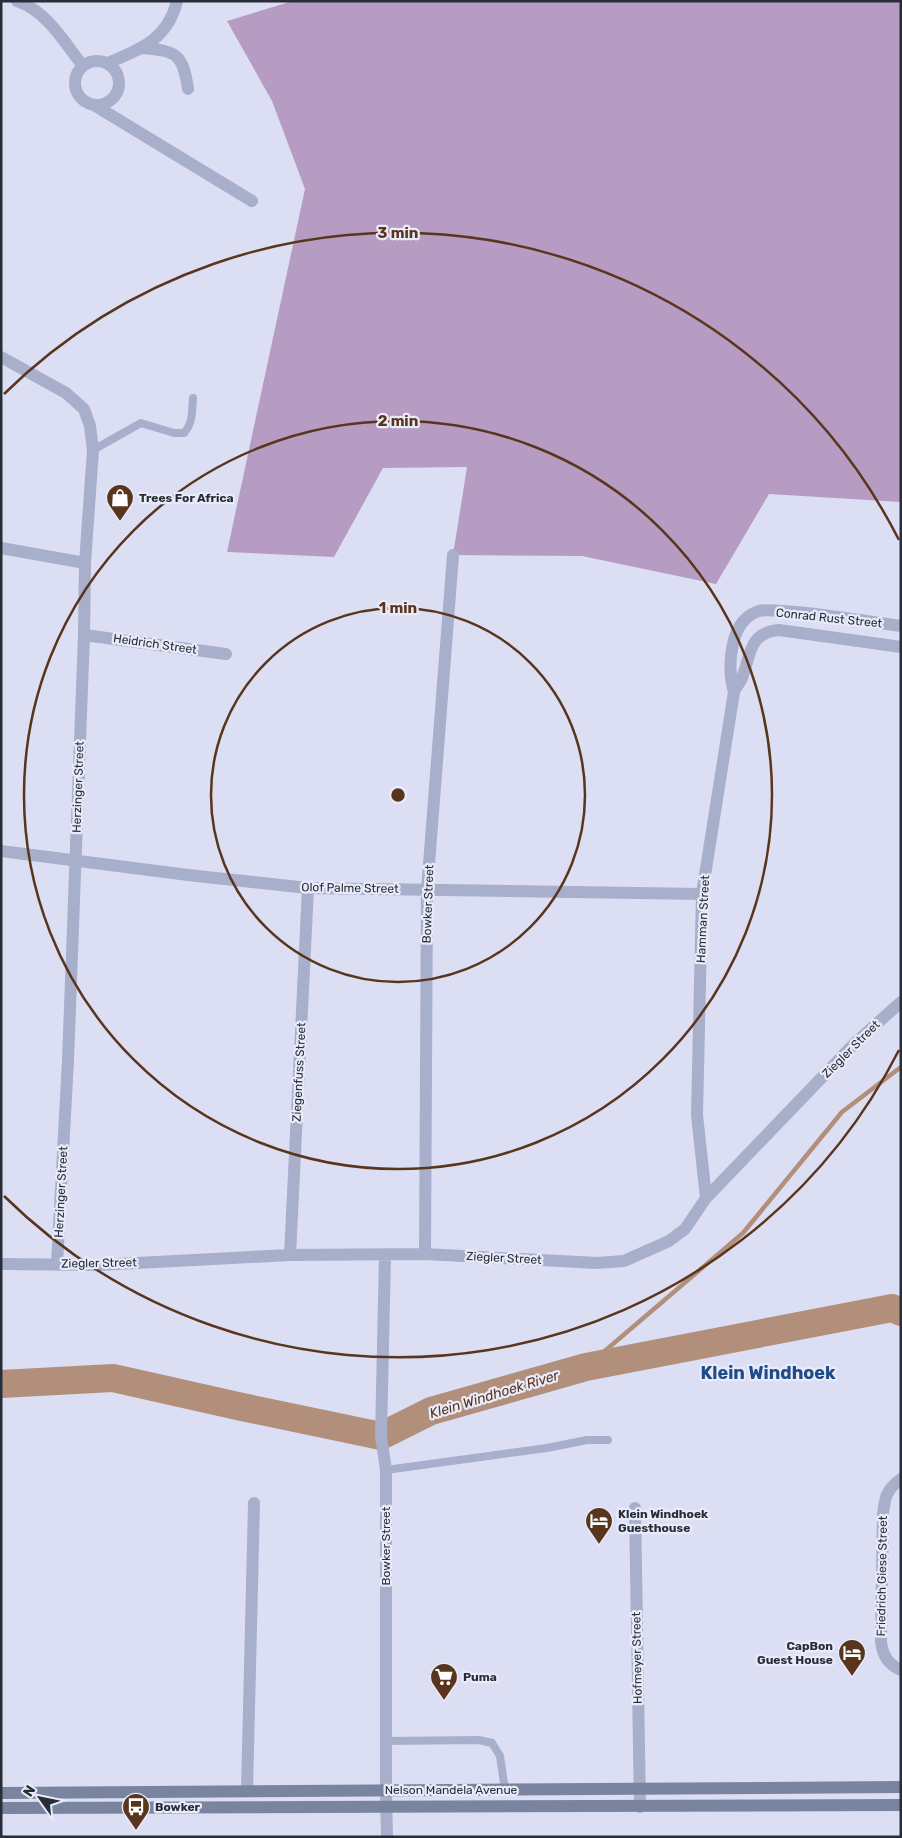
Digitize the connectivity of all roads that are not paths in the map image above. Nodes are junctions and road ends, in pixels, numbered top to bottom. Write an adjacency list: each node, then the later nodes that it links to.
1 (17, 1): 5 (street)
2 (177, 1): 3 (street)
3 (142, 48): 4 (street); 6 (street)
4 (108, 63): 5 (street); 7 (street)
5 (83, 66): 7 (street)
6 (188, 89)
7 (94, 105): 8 (street)
8 (252, 201)
9 (1, 357): 11 (street, Herzinger Street)
10 (193, 398): 11 (lane)
11 (93, 450): 14 (street, Herzinger Street)
12 (1, 548): 14 (street)
13 (454, 555): 24 (street, Bowker Street)
14 (85, 563): 16 (street, Herzinger Street)
15 (901, 626): 20 (street, Conrad Rust Street)
16 (84, 635): 19 (street, Heidrich Street); 22 (street, Herzinger Street)
17 (752, 644): 18 (street, Conrad Rust Street); 20 (street, Hamman Street)
18 (901, 647)
19 (226, 654)
20 (734, 692): 25 (street, Hamman Street)
21 (1, 851): 22 (street, Olof Palme Street)
22 (76, 859): 23 (street, Olof Palme Street); 32 (street, Herzinger Street)
23 (308, 888): 24 (street, Olof Palme Street); 29 (street, Ziegenfuss Street)
24 (427, 890): 25 (street, Olof Palme Street); 28 (street, Bowker Street)
25 (702, 894): 27 (street, Hamman Street)
26 (901, 1002): 27 (street, Ziegler Street)
27 (706, 1198): 28 (street, Ziegler Street)
28 (425, 1254): 30 (street, Ziegler Street)
29 (290, 1255): 30 (street, Ziegler Street); 32 (street, Ziegler Street)
30 (385, 1256): 34 (street, Bowker Street)
31 (1, 1264): 32 (street, Ziegler Street)
32 (57, 1264)
33 (608, 1440): 34 (lane)
34 (386, 1470): 39 (street, Bowker Street)
35 (901, 1480): 38 (street, Friedrich Giese Street)
36 (254, 1503): 44 (street)
37 (635, 1508): 43 (street, Hofmeyer Street)
38 (901, 1670)
39 (386, 1741): 41 (street, Bowker Street); 42 (lane)
40 (901, 1787): 43 (main road, Nelson Mandela Avenue)
41 (386, 1789): 42 (main road, Nelson Mandela Avenue); 44 (main road, Nelson Mandela Avenue); 47 (street, Bowker Street)
42 (505, 1790): 43 (main road, Nelson Mandela Avenue)
43 (640, 1790): 48 (street, Hofmeyer Street)
44 (247, 1791): 45 (main road, Nelson Mandela Avenue)
45 (1, 1793)
46 (901, 1805): 48 (main road, Nelson Mandela Avenue)
47 (386, 1806): 48 (main road, Nelson Mandela Avenue); 49 (main road, Nelson Mandela Avenue); 50 (street, Bowker Street)
48 (640, 1807)
49 (1, 1808)
50 (388, 1837)

